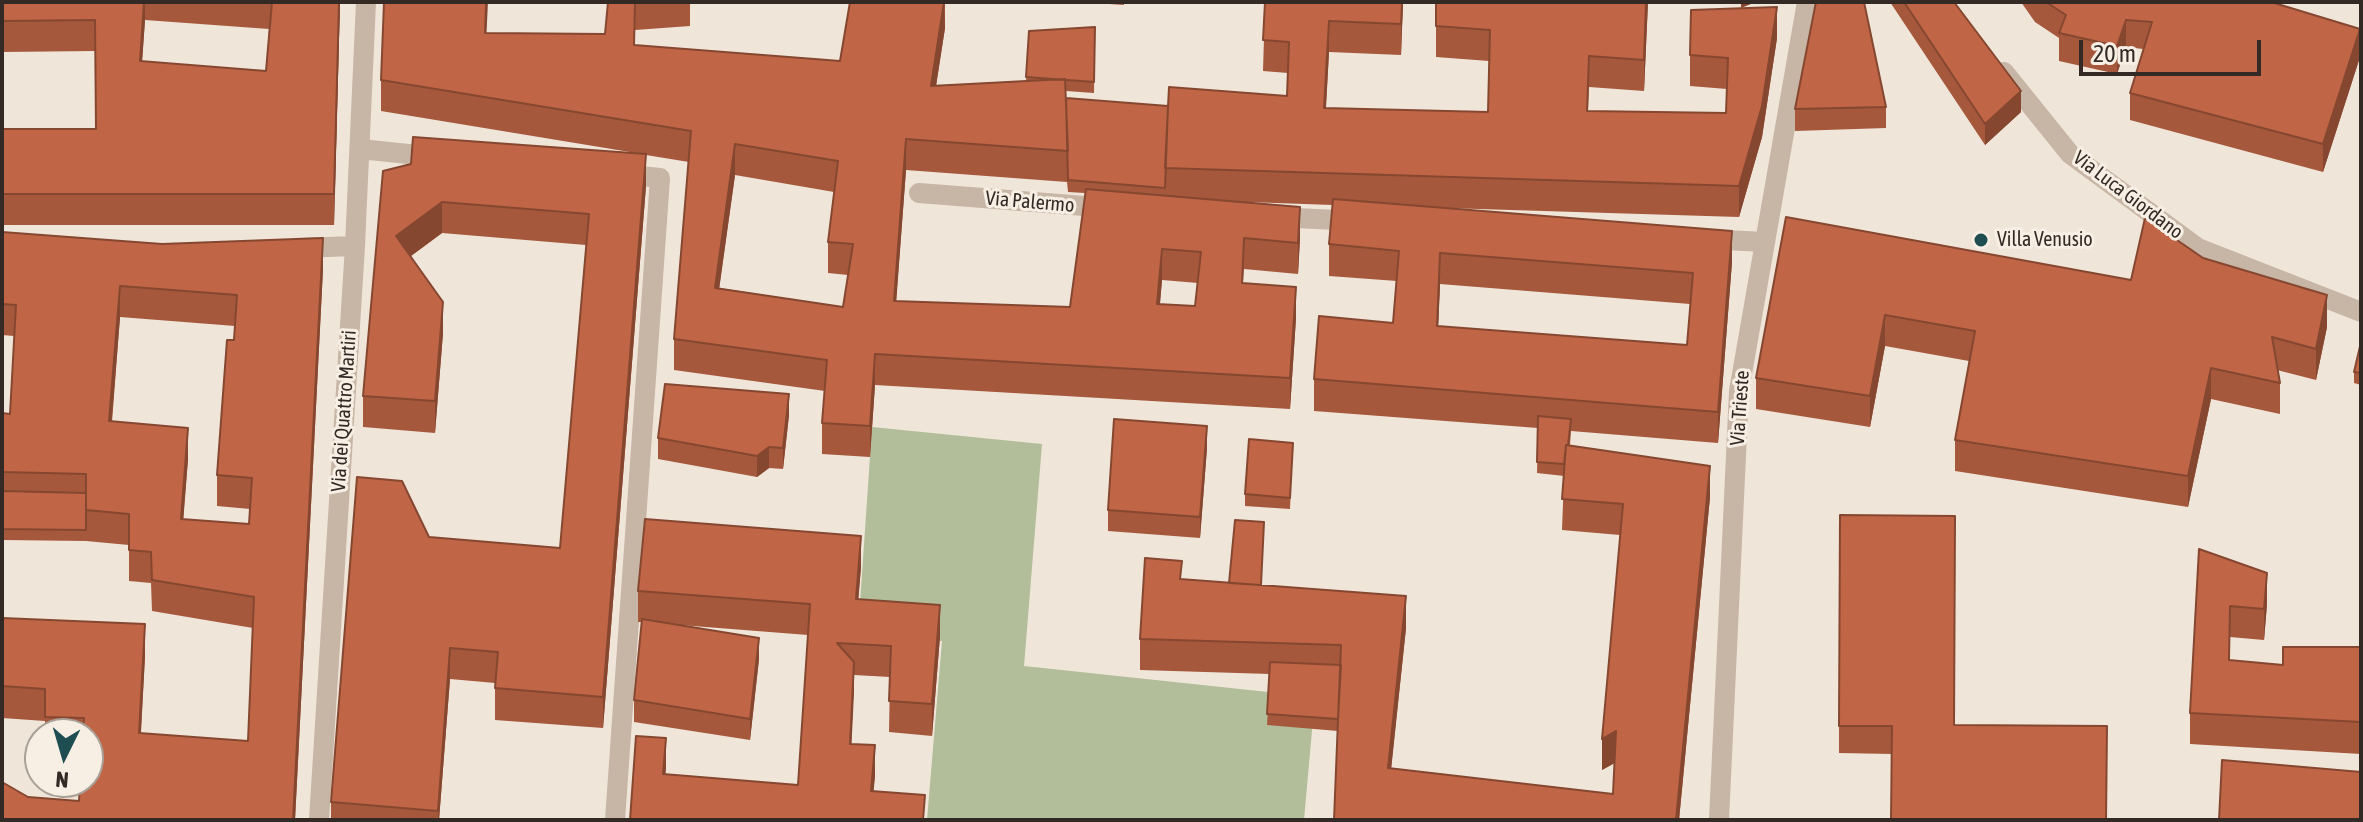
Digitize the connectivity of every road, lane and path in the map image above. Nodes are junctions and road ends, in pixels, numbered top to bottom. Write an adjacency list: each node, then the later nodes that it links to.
1 (366, 2): 4 (street, Via dei Quattro Martiri)
2 (1807, 2): 12 (street, Via Trieste)
3 (1992, 56): 15 (street, Via Luca Giordano)
4 (360, 149): 5 (street); 13 (street, Via dei Quattro Martiri)
5 (454, 158)
6 (597, 172): 17 (street)
7 (919, 193): 8 (street, Via Palermo)
8 (1137, 210)
9 (1257, 216): 10 (street)
10 (1378, 222)
11 (1687, 238): 12 (street)
12 (1764, 242): 18 (street, Via Trieste)
13 (355, 246): 14 (street); 16 (street, Via dei Quattro Martiri)
14 (278, 249)
15 (2361, 312)
16 (319, 820)
17 (615, 820)
18 (1719, 820)

